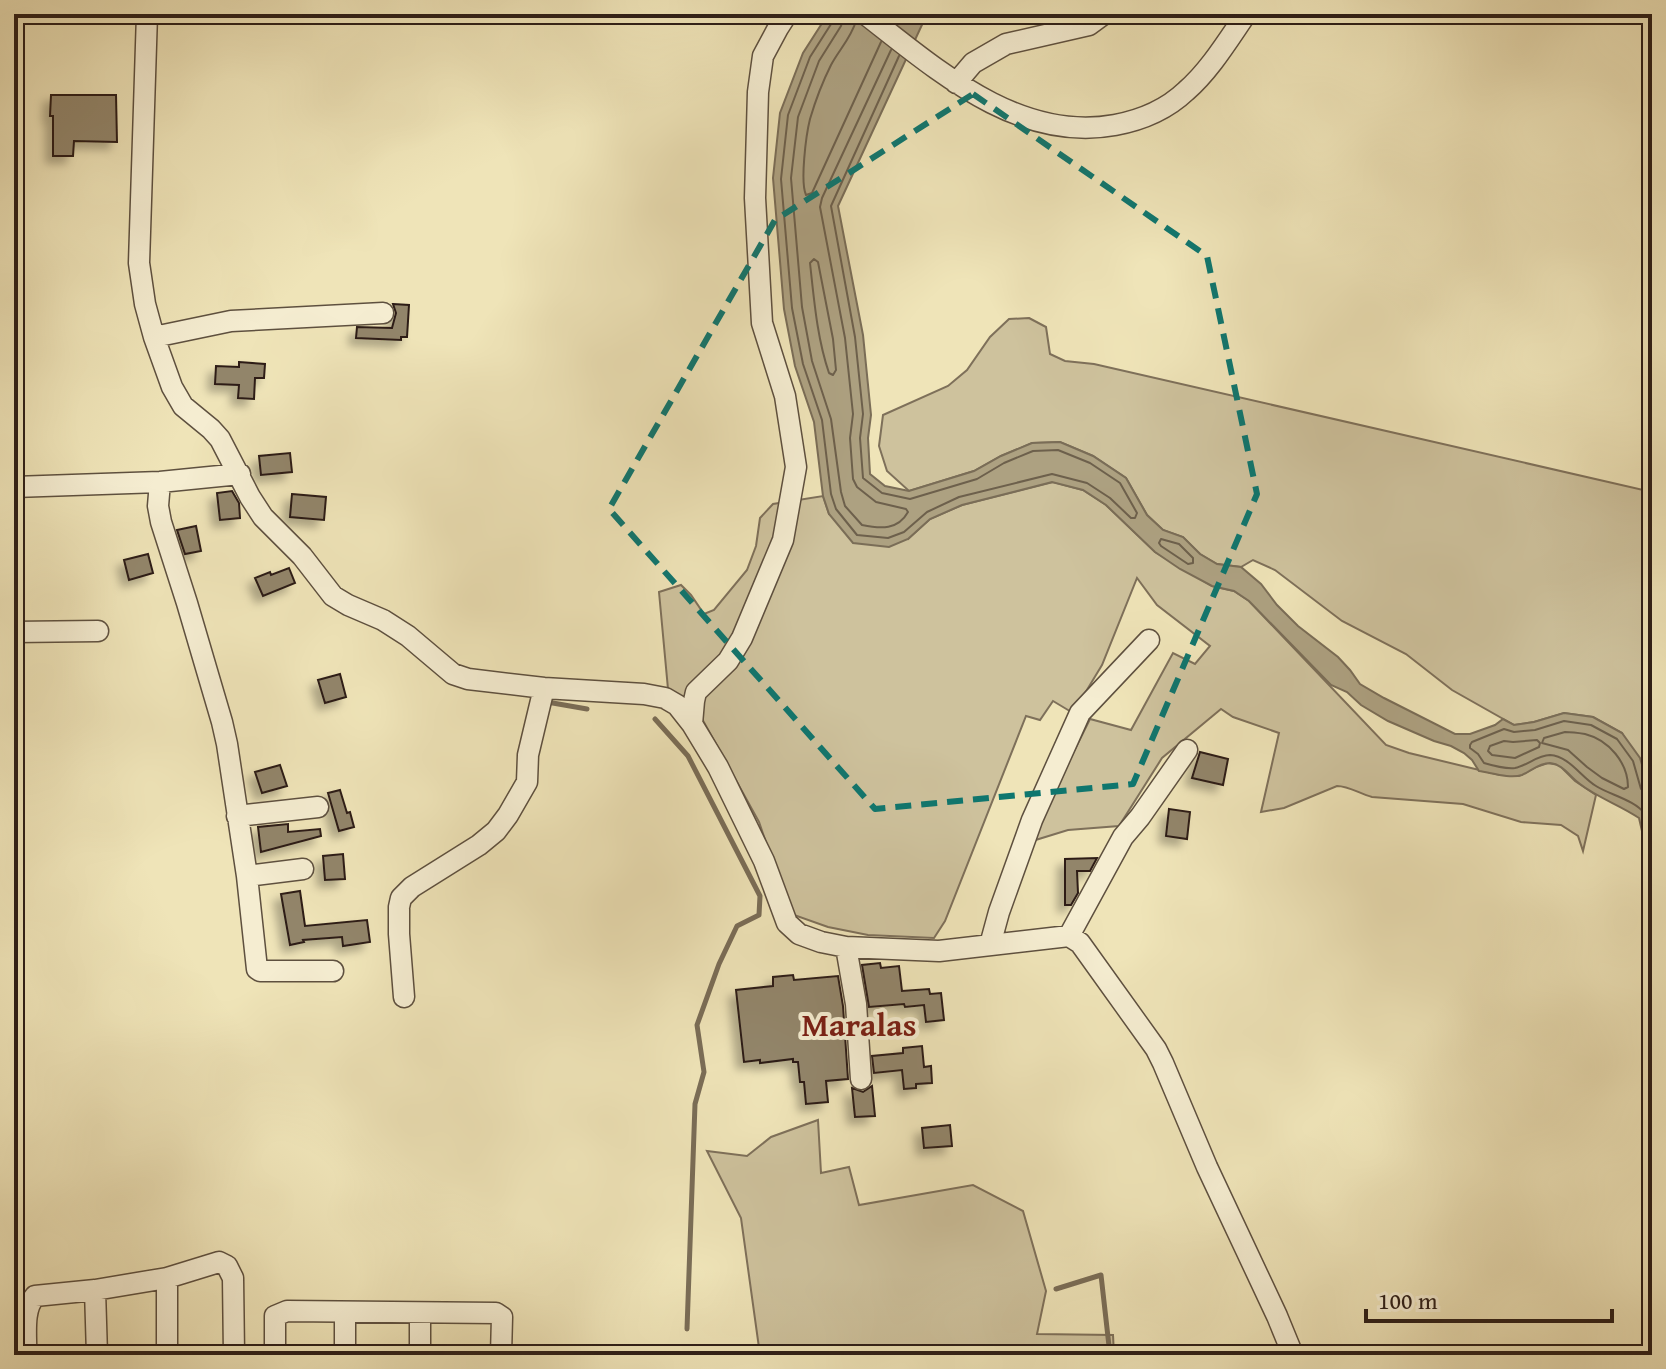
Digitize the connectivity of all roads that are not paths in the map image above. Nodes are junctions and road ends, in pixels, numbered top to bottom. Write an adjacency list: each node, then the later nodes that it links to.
1 (147, 14): 8 (street)
2 (787, 14): 16 (street)
3 (865, 14): 6 (street)
4 (1104, 14): 6 (street)
5 (1246, 14): 6 (street)
6 (950, 79)
7 (383, 313): 8 (street)
8 (154, 337): 9 (street)
9 (240, 474): 10 (street); 15 (street)
10 (160, 482): 11 (street); 19 (street)
11 (14, 487)
12 (98, 631): 13 (street)
13 (14, 632)
14 (1149, 640): 23 (street)
15 (544, 688): 16 (street); 26 (street)
16 (692, 724): 24 (street)
17 (1187, 750): 22 (street)
18 (318, 807): 19 (street)
19 (237, 816): 21 (street)
20 (303, 869): 21 (street)
21 (247, 876): 25 (street)
22 (1069, 936): 23 (street); 40 (street)
23 (990, 945): 24 (street)
24 (846, 947): 27 (street)
25 (333, 971)
26 (404, 997)
27 (861, 1079)
28 (167, 1278): 29 (street); 34 (street); 35 (street)
29 (95, 1290): 32 (street); 33 (street)
30 (345, 1312): 31 (street); 36 (street); 37 (street)
31 (420, 1313): 38 (street); 39 (street)
32 (26, 1355)
33 (97, 1355)
34 (167, 1355)
35 (234, 1355)
36 (275, 1355)
37 (345, 1355)
38 (420, 1355)
39 (501, 1355)
40 (1293, 1355)

